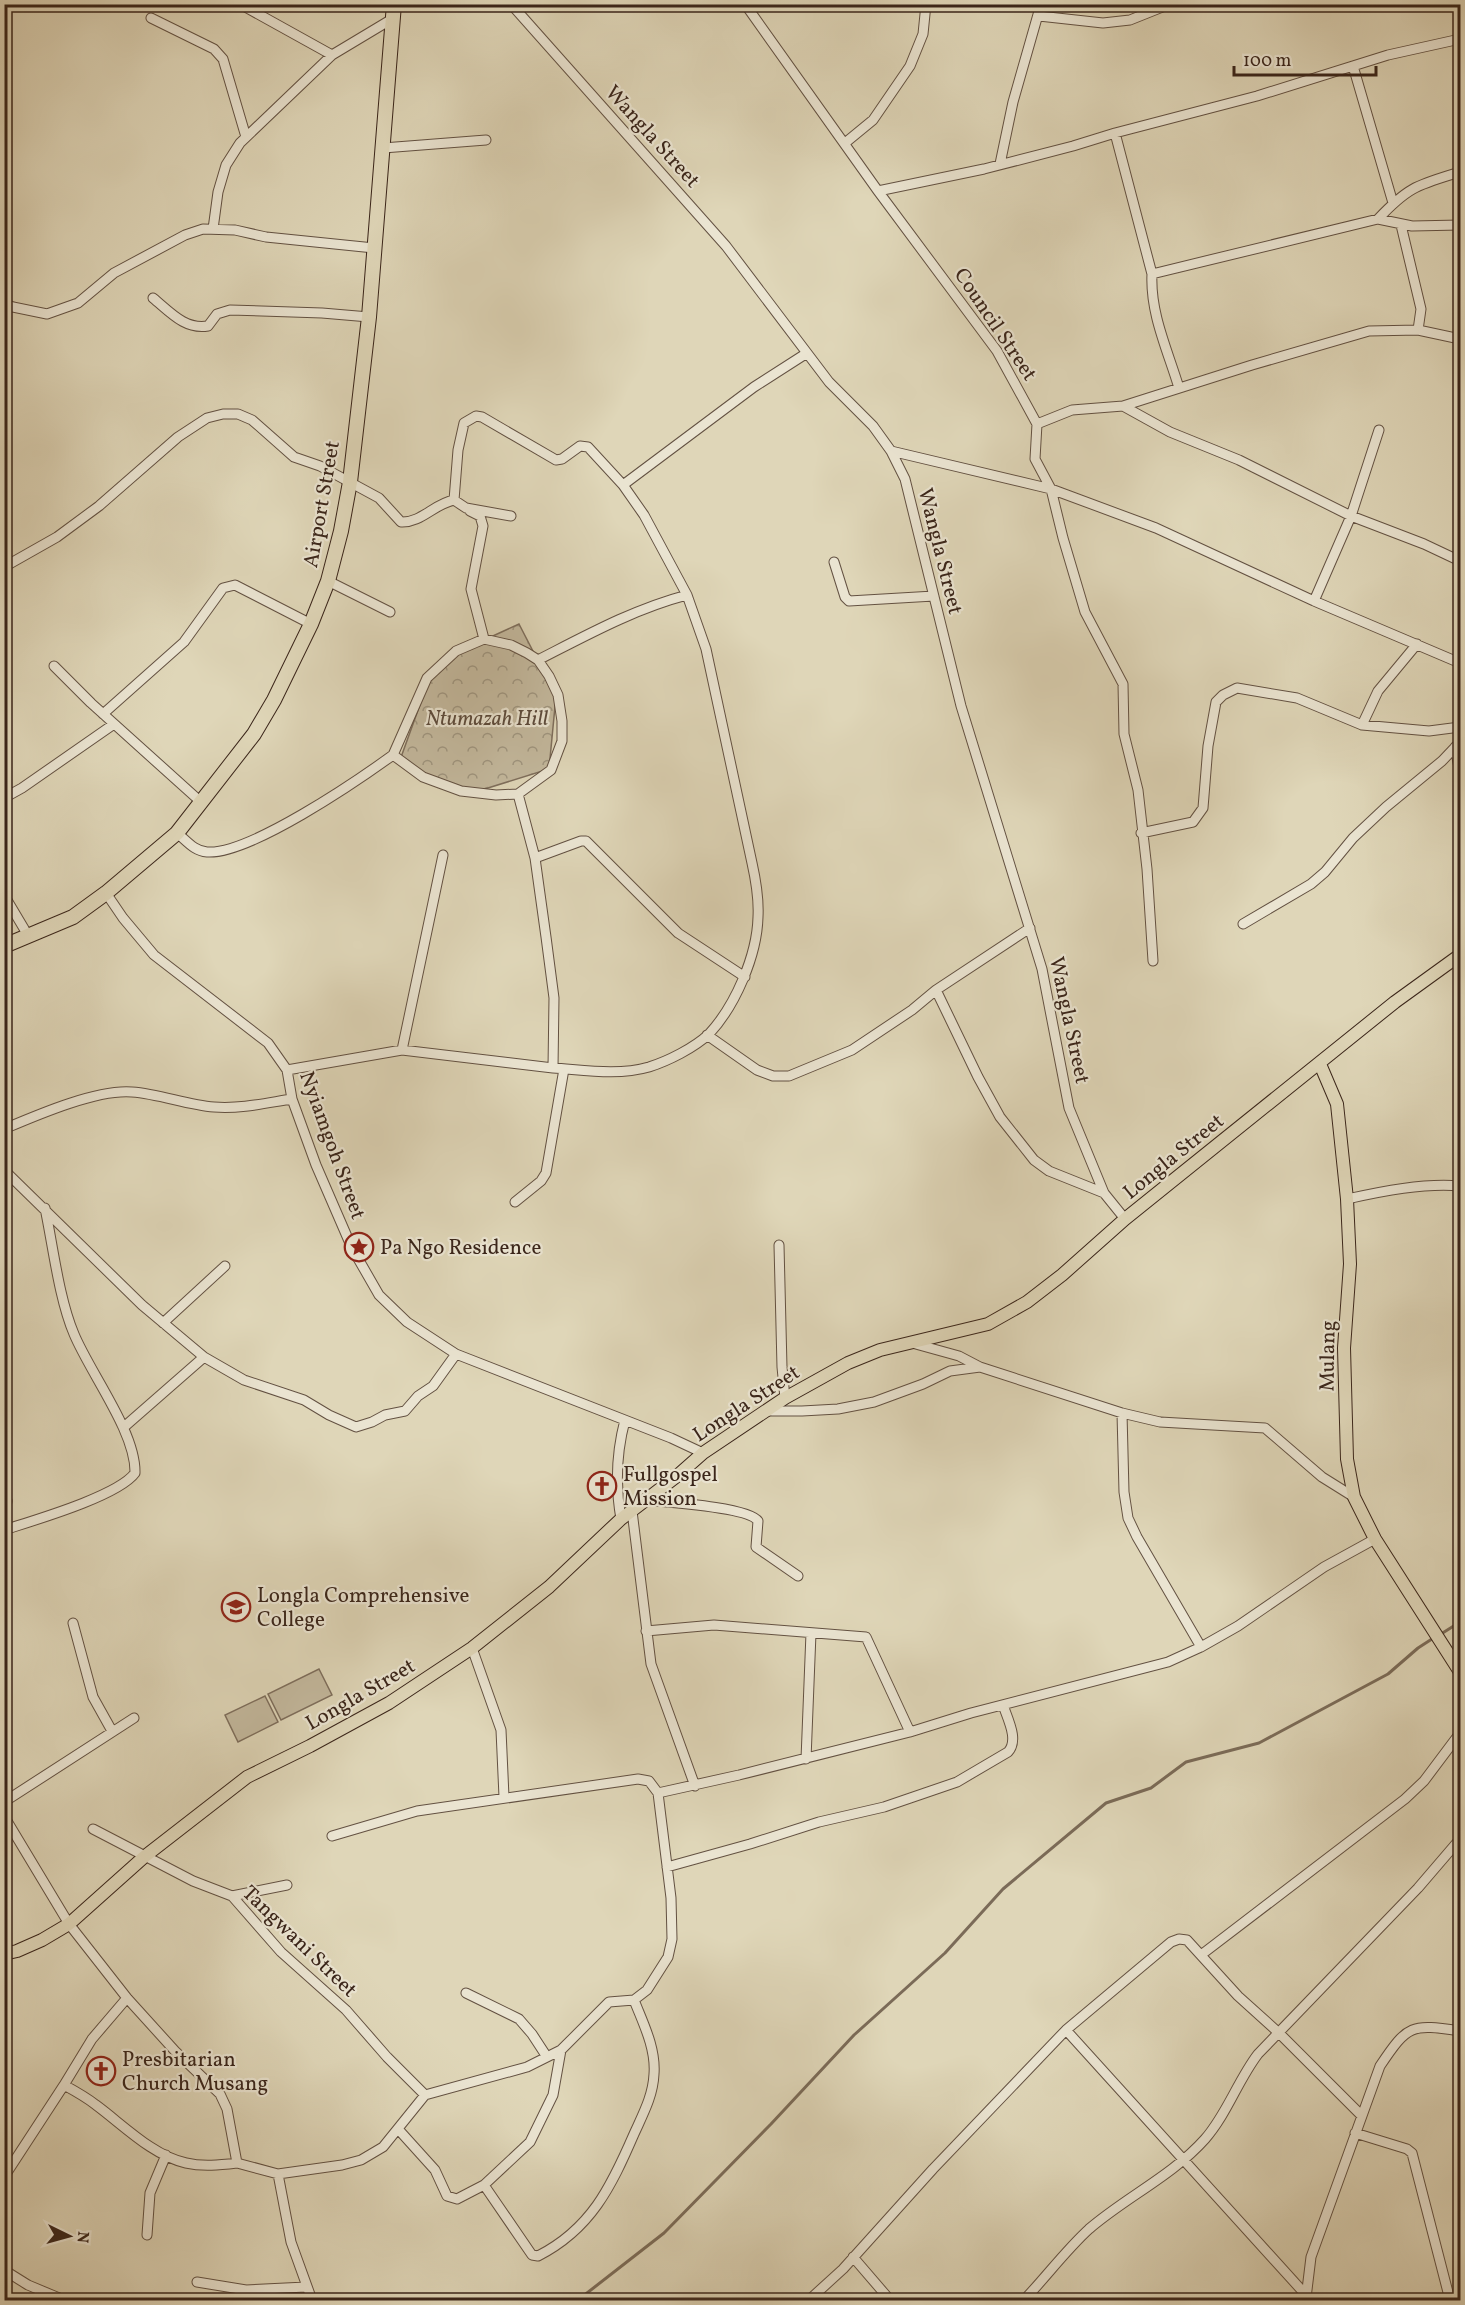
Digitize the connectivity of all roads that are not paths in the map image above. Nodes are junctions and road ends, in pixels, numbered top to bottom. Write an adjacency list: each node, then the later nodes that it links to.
1 (240, 4): 12 (street)
2 (394, 4): 10 (highway, Airport Street)
3 (511, 4): 34 (street, Wangla Street)
4 (745, 4): 17 (street, Council Street)
5 (926, 4): 17 (street)
6 (1041, 4): 8 (street)
7 (1170, 4): 8 (street)
8 (1039, 16): 19 (street)
9 (151, 18): 15 (street)
10 (392, 19): 12 (street); 18 (highway, Airport Street)
11 (1461, 39): 13 (street)
12 (332, 55): 15 (street)
13 (1353, 66): 14 (street); 22 (street)
14 (1115, 133): 19 (street); 28 (street)
15 (246, 137): 26 (street)
16 (486, 140): 18 (street)
17 (844, 143): 21 (street, Council Street)
18 (384, 148): 27 (highway, Airport Street)
19 (1000, 164): 21 (street)
20 (1461, 172): 22 (street)
21 (878, 191): 37 (street, Council Street)
22 (1394, 203): 23 (street)
23 (1378, 219): 24 (street); 28 (street)
24 (1401, 225): 25 (street); 32 (street)
25 (1461, 225)
26 (213, 229): 27 (street); 30 (street)
27 (374, 248): 31 (highway, Airport Street)
28 (1152, 274): 35 (street)
29 (153, 298): 31 (street)
30 (4, 303)
31 (369, 317): 40 (highway, Airport Street)
32 (1418, 330): 33 (street); 35 (street)
33 (1461, 339)
34 (807, 353): 39 (street, Wangla Street); 41 (street)
35 (1179, 388): 36 (street)
36 (1123, 406): 37 (street); 46 (street)
37 (1038, 424): 42 (street)
38 (1379, 430): 46 (street)
39 (891, 451): 42 (street); 52 (street, Wangla Street)
40 (350, 482): 43 (street); 49 (street); 50 (highway, Airport Street)
41 (623, 485): 43 (street); 51 (street)
42 (1051, 489): 53 (street); 73 (street)
43 (454, 500): 44 (street)
44 (466, 508): 45 (street); 56 (street)
45 (511, 516)
46 (1351, 516): 47 (street); 53 (street)
47 (1461, 561)
48 (834, 562): 52 (street)
49 (4, 567)
50 (328, 581): 54 (street); 55 (highway, Airport Street)
51 (687, 596): 58 (street); 84 (street)
52 (934, 596): 79 (street, Wangla Street)
53 (1314, 601): 57 (street)
54 (390, 612)
55 (311, 624): 61 (street); 71 (highway, Airport Street)
56 (484, 639): 58 (street); 66 (street)
57 (1417, 644): 59 (street); 63 (street)
58 (538, 660): 69 (street)
59 (1461, 663)
60 (54, 666): 61 (street)
61 (104, 714): 62 (street)
62 (114, 724): 70 (street); 71 (street)
63 (1362, 725): 64 (street); 73 (street)
64 (1461, 727)
65 (1458, 745): 67 (street); 68 (street)
66 (393, 755): 69 (street); 72 (street)
67 (1442, 761): 68 (street); 78 (street)
68 (1460, 772)
69 (518, 794): 75 (street)
70 (4, 798)
71 (202, 803): 72 (highway, Airport Street)
72 (177, 832): 76 (highway, Airport Street)
73 (1141, 833): 83 (street)
74 (444, 855): 87 (street)
75 (535, 858): 84 (street); 89 (street)
76 (106, 893): 80 (highway, Airport Street); 91 (street, Nyiamgoh Street)
77 (4, 895): 80 (street)
78 (1243, 924)
79 (1030, 928): 85 (street); 96 (street, Wangla Street)
80 (29, 937): 81 (highway, Airport Street)
81 (4, 946)
82 (1461, 955): 88 (main road, Longla Street)
83 (1153, 961)
84 (744, 977): 86 (street)
85 (936, 990): 86 (street); 96 (street)
86 (707, 1035): 90 (street)
87 (402, 1050): 89 (street); 91 (street)
88 (1320, 1064): 97 (main road, Mulang); 100 (main road, Longla Street)
89 (553, 1068): 90 (street)
90 (564, 1069): 98 (street)
91 (287, 1070): 92 (street, Nyiamgoh Street)
92 (292, 1099): 93 (street); 105 (street, Nyiamgoh Street)
93 (4, 1130)
94 (4, 1170): 99 (street)
95 (1461, 1186): 97 (street)
96 (1104, 1193): 100 (street, Wangla Street)
97 (1347, 1199): 115 (main road, Mulang)
98 (515, 1202)
99 (45, 1208): 103 (street); 112 (street)
100 (1125, 1219): 104 (main road, Longla Street)
101 (779, 1245): 108 (street)
102 (225, 1266): 103 (street)
103 (164, 1323): 106 (street)
104 (910, 1343): 107 (street); 108 (main road, Longla Street)
105 (456, 1354): 106 (street); 111 (street, Nyiamgoh Street)
106 (204, 1357): 112 (street)
107 (980, 1367): 109 (street); 110 (street)
108 (785, 1398): 109 (main road, Longla Street)
109 (766, 1411): 113 (main road, Longla Street)
110 (1122, 1413): 115 (street); 126 (street)
111 (625, 1420): 113 (street, Nyiamgoh Street); 119 (street)
112 (124, 1427): 120 (street)
113 (703, 1453): 116 (main road, Longla Street)
114 (4, 1487): 118 (street)
115 (1354, 1497): 121 (main road, Mulang)
116 (645, 1500): 117 (main road, Longla Street); 122 (street)
117 (632, 1511): 119 (main road, Longla Street); 124 (street)
118 (4, 1519)
119 (621, 1519): 127 (main road, Longla Street)
120 (4, 1530)
121 (1375, 1539): 126 (street); 128 (main road, Mulang)
122 (798, 1576)
123 (73, 1623): 131 (street)
124 (646, 1631): 125 (street); 135 (street)
125 (811, 1633): 132 (street); 134 (street)
126 (1201, 1647): 129 (street)
127 (472, 1648): 137 (street); 143 (main road, Longla Street)
128 (1461, 1672)
129 (1003, 1705): 132 (street); 144 (street)
130 (134, 1718): 131 (street)
131 (112, 1731): 138 (street)
132 (910, 1732): 134 (street)
133 (1461, 1733): 149 (street)
134 (806, 1759): 135 (street)
135 (695, 1786): 136 (street)
136 (658, 1793): 137 (street); 144 (street)
137 (504, 1797): 141 (street)
138 (4, 1802)
139 (4, 1816): 147 (street)
140 (93, 1829): 143 (street, Tangwani Street)
141 (332, 1836)
142 (1461, 1839): 155 (street)
143 (144, 1857): 146 (street, Tangwani Street); 147 (main road, Longla Street)
144 (667, 1867): 152 (street)
145 (286, 1885): 146 (street)
146 (232, 1896): 159 (street, Tangwani Street)
147 (69, 1924): 148 (main road, Longla Street); 151 (street)
148 (4, 1954)
149 (1201, 1955): 153 (street); 155 (street)
150 (466, 1993): 157 (street)
151 (127, 1998): 158 (street); 165 (street)
152 (634, 2000): 156 (street); 169 (street)
153 (1066, 2030): 164 (street); 171 (street)
154 (1461, 2031): 160 (street)
155 (1279, 2032): 160 (street); 164 (street)
156 (561, 2050): 157 (street); 169 (street)
157 (547, 2057): 159 (street)
158 (64, 2085): 163 (street); 166 (street)
159 (425, 2095): 161 (street)
160 (1361, 2115): 162 (street)
161 (398, 2129): 167 (street); 169 (street)
162 (1355, 2133): 175 (street); 181 (street)
163 (166, 2155): 165 (street); 170 (street)
164 (1185, 2160): 175 (street); 176 (street)
165 (237, 2163): 167 (street)
166 (8, 2164): 168 (street)
167 (278, 2174): 174 (street)
168 (4, 2177)
169 (484, 2185)
170 (147, 2235)
171 (853, 2257): 179 (street); 180 (street)
172 (4, 2270): 177 (street)
173 (197, 2282): 174 (street)
174 (306, 2287): 178 (street)
175 (1306, 2298)
176 (1025, 2300)
177 (64, 2301)
178 (312, 2301)
179 (809, 2301)
180 (890, 2301)
181 (1450, 2301)

